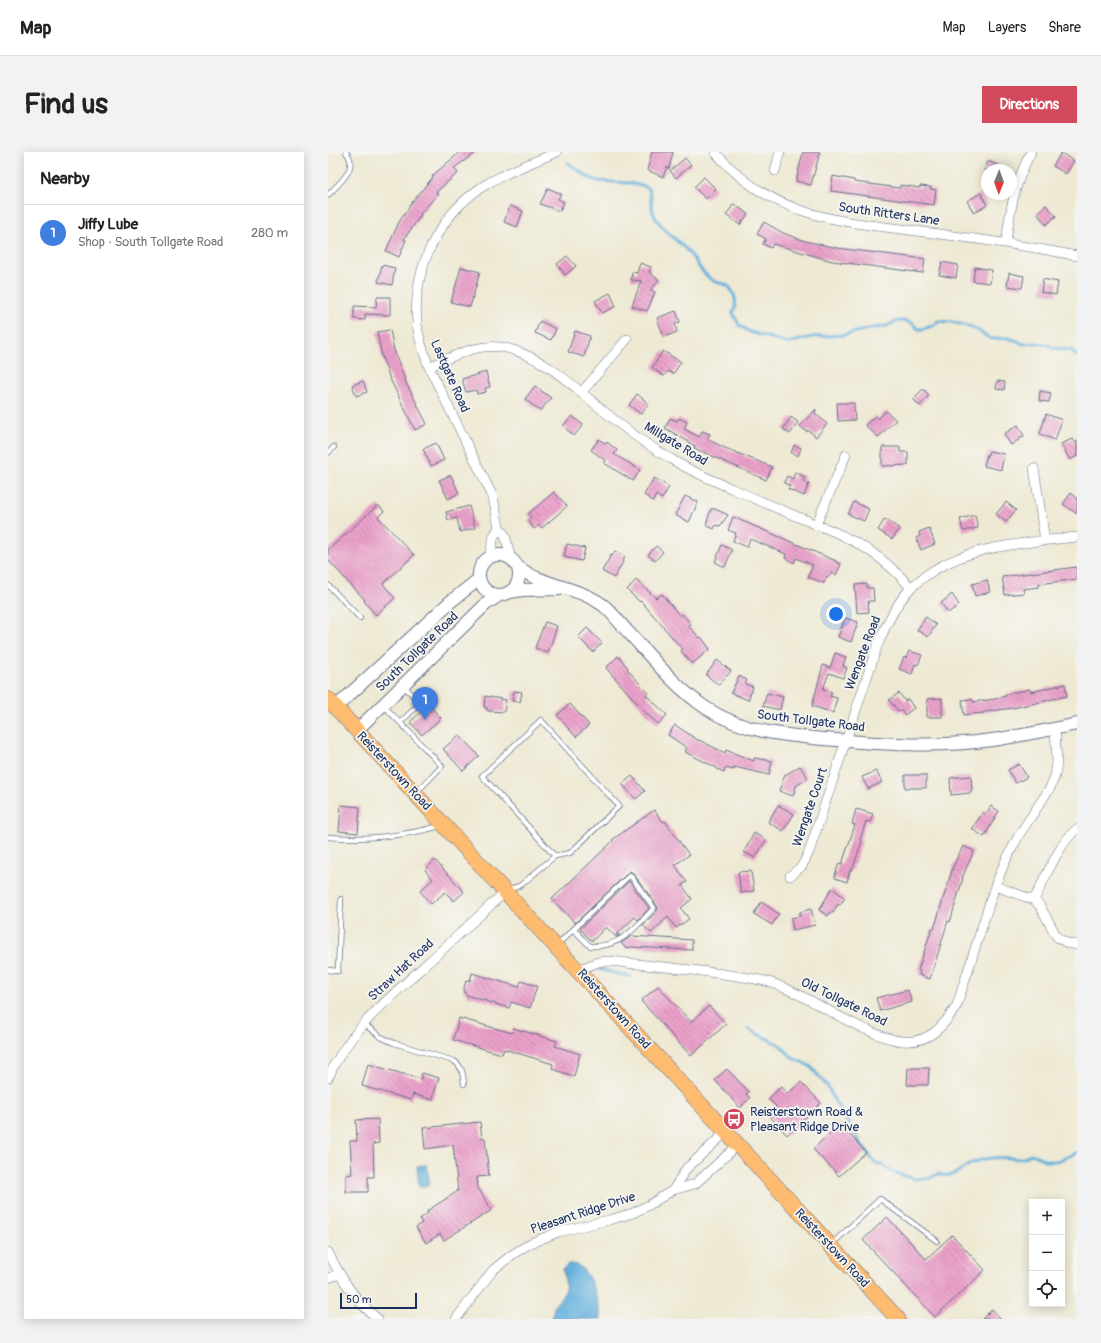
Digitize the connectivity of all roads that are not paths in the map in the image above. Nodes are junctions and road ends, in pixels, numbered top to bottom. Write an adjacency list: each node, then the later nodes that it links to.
1 (346, 152): 9 (lane)
2 (557, 152): 13 (street, Lastgate Road)
3 (715, 152): 7 (street, South Ritters Lane)
4 (728, 152): 7 (street)
5 (780, 152): 8 (street)
6 (1031, 152): 10 (street)
7 (722, 160): 10 (street, South Ritters Lane)
8 (775, 171)
9 (328, 195)
10 (1006, 243): 11 (street, South Ritters Lane)
11 (1077, 256)
12 (627, 339): 14 (street)
13 (429, 367): 14 (street, Millgate Road); 20 (street, Lastgate Road)
14 (581, 393): 19 (street, Millgate Road)
15 (334, 447): 16 (lane)
16 (328, 453)
17 (846, 455): 19 (street)
18 (1034, 468): 22 (street)
19 (816, 525): 28 (street, Millgate Road)
20 (499, 527): 23 (street); 24 (street, Lastgate Road)
21 (1077, 537): 22 (street, Wengate Road)
22 (1045, 541): 28 (street, Wengate Road)
23 (489, 558): 24 (street); 25 (street)
24 (515, 563): 27 (street, South Tollgate Road); 29 (street)
25 (479, 579): 29 (street); 32 (street, South Tollgate Road)
26 (328, 585): 30 (lane)
27 (567, 588): 29 (street, South Tollgate Road); 38 (street, South Tollgate Road)
28 (911, 588): 38 (street, Wengate Road)
29 (504, 594): 31 (street, South Tollgate Road)
30 (360, 618)
31 (403, 685): 33 (street, South Tollgate Road); 34 (lane)
32 (332, 703): 37 (main road, Reisterstown Road)
33 (383, 705): 34 (lane); 37 (street, South Tollgate Road)
34 (401, 722): 39 (lane)
35 (1077, 724): 36 (street, South Tollgate Road)
36 (1055, 729): 38 (street, South Tollgate Road); 45 (street, Old Tollgate Road)
37 (357, 730): 39 (main road, Reisterstown Road)
38 (846, 741): 44 (street, Wengate Court)
39 (415, 794): 40 (main road, Reisterstown Road)
40 (443, 825): 42 (lane); 46 (main road, Reisterstown Road)
41 (1077, 829): 48 (street)
42 (328, 837)
43 (555, 856): 43 (lane); 46 (lane)
44 (790, 876)
45 (995, 886): 48 (street); 53 (street, Old Tollgate Road)
46 (505, 892): 51 (main road, Reisterstown Road); 54 (street, Straw Hat Road)
47 (341, 899): 52 (lane)
48 (1034, 900): 50 (street)
49 (574, 930): 49 (lane); 51 (lane)
50 (1077, 945)
51 (556, 946): 53 (main road, Reisterstown Road)
52 (328, 970)
53 (578, 970): 58 (main road, Reisterstown Road)
54 (364, 1024): 55 (street, Straw Hat Road); 57 (lane)
55 (331, 1064): 56 (street, Straw Hat Road)
56 (328, 1078)
57 (464, 1084)
58 (726, 1132): 59 (main road, Reisterstown Road); 60 (street, Pleasant Ridge Drive)
59 (738, 1146): 60 (street, Pleasant Ridge Drive); 62 (main road, Reisterstown Road)
60 (673, 1190): 67 (street, Pleasant Ridge Drive)
61 (937, 1241): 62 (lane)
62 (830, 1245): 68 (main road, Reisterstown Road)
63 (328, 1252): 64 (street)
64 (339, 1274): 65 (street); 66 (street)
65 (328, 1278)
66 (378, 1319)
67 (456, 1319)
68 (898, 1319)

